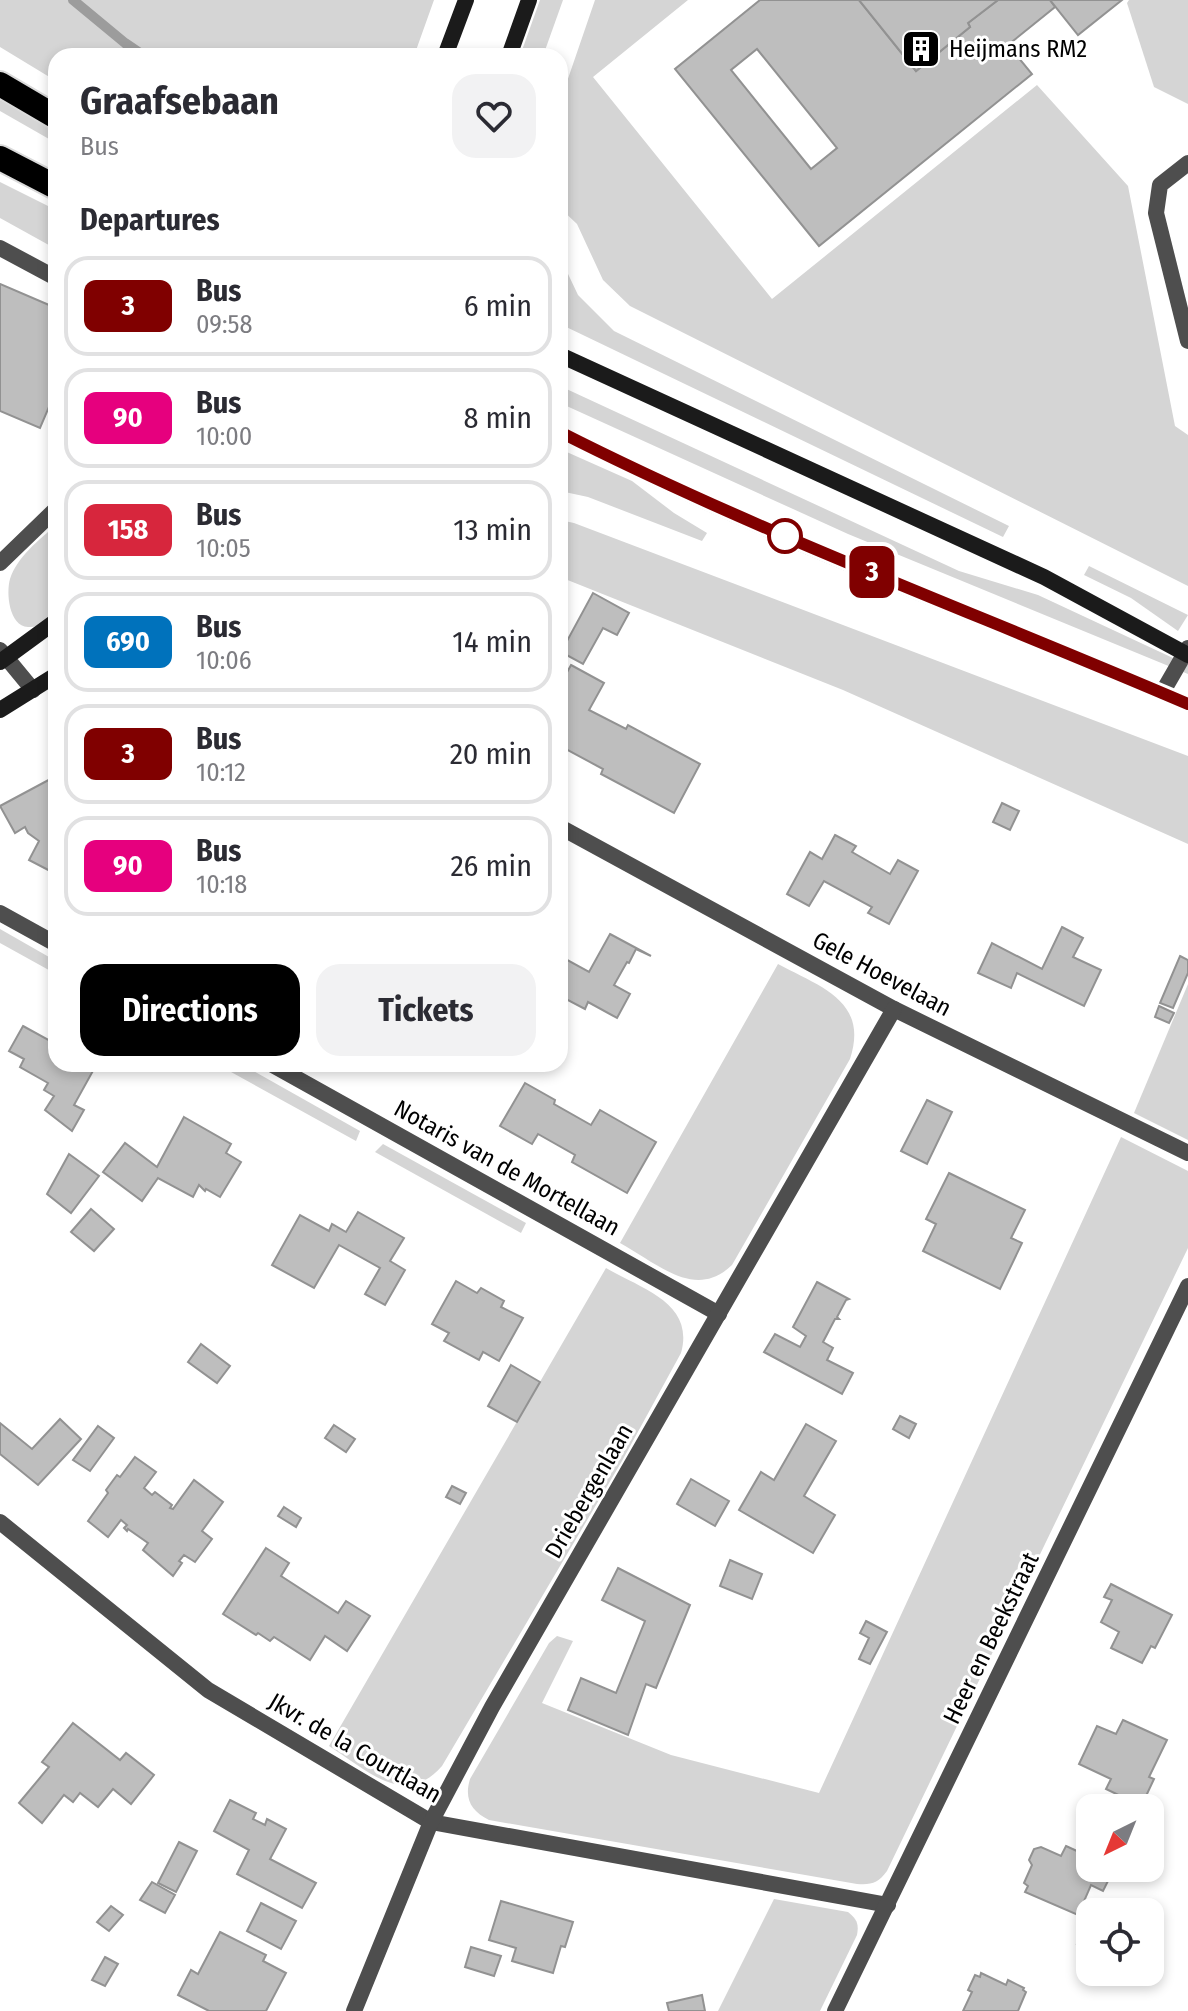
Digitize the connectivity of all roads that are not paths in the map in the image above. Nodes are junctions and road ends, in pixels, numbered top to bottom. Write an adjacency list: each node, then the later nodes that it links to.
1 (466, 0): 3 (main road)
2 (529, 0): 4 (main road)
3 (448, 48)
4 (512, 48)
5 (0, 84): 6 (highway)
6 (48, 112)
7 (0, 158): 9 (highway)
8 (1188, 163): 12 (street)
9 (48, 183)
10 (0, 248): 11 (street)
11 (48, 274)
12 (1188, 341)
13 (568, 359): 18 (main road)
14 (568, 436): 22 (main road)
15 (48, 517): 16 (street)
16 (0, 563)
17 (48, 626): 19 (main road)
18 (1187, 652): 22 (street)
19 (2, 656): 21 (street)
20 (48, 680): 21 (main road)
21 (33, 690): 24 (main road)
22 (1162, 693): 23 (main road)
23 (1188, 704)
24 (0, 710)
25 (568, 831): 28 (street, Gele Hoevelaan)
26 (0, 913): 27 (street)
27 (48, 940)
28 (894, 1009): 30 (street, Gele Hoevelaan); 32 (street, Driebergenlaan)
29 (285, 1072): 32 (street, Notaris van de Mortellaan)
30 (1188, 1153)
31 (1188, 1286): 35 (street, Heer en Beekstraat)
32 (719, 1314): 34 (street, Driebergenlaan)
33 (0, 1522): 34 (street, Jkvr. de la Courtlaan)
34 (431, 1822): 35 (street, Jkvr. de la Courtlaan); 36 (street, Driebergenlaan)
35 (888, 1905): 37 (street, Heer en Beekstraat)
36 (354, 2011)
37 (835, 2011)

